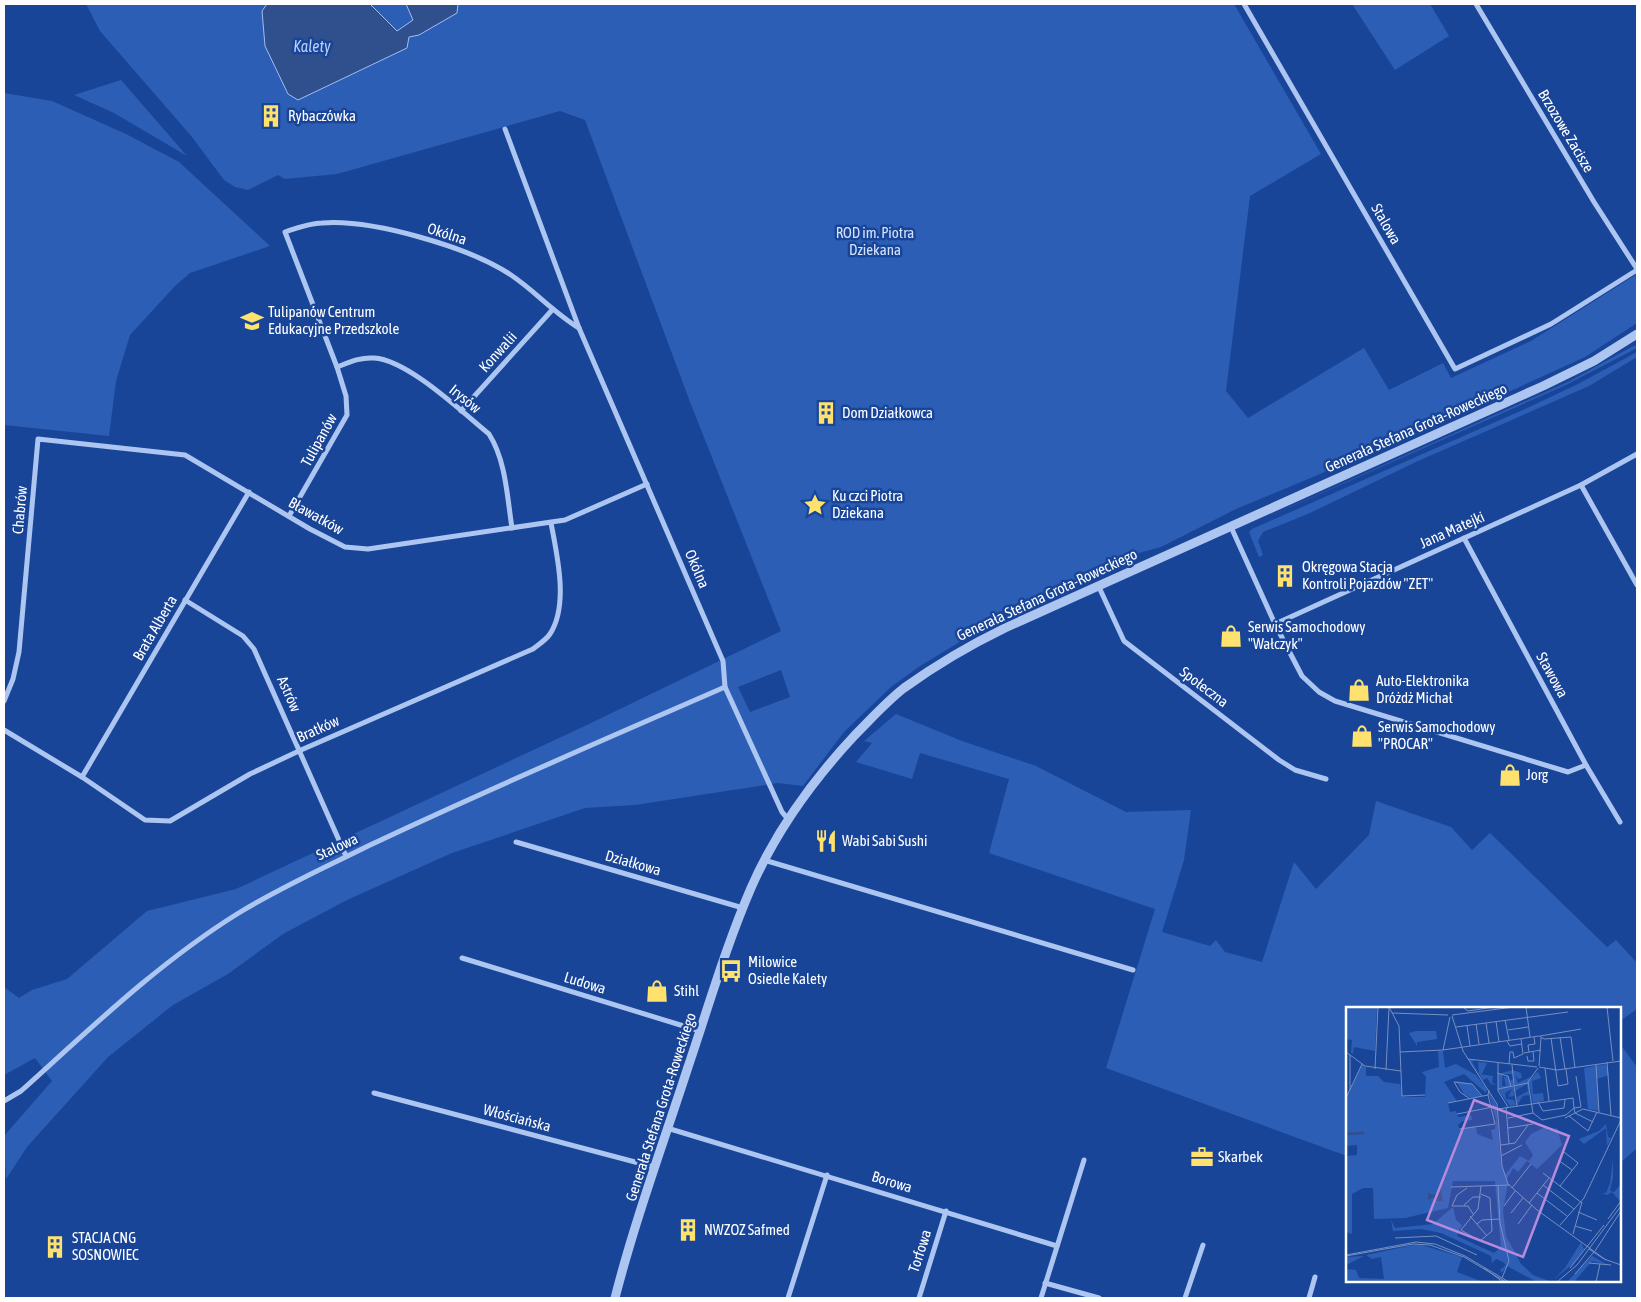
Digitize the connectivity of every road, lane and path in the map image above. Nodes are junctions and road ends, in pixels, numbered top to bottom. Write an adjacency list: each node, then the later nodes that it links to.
1 (1244, 4): 5 (street, Stalowa)
2 (1476, 4): 5 (street, Brzozowe Zacisze)
3 (505, 130): 7 (street, Okólna)
4 (285, 232): 6 (street, Okólna); 9 (street, Tulipanów)
5 (1637, 269)
6 (553, 309): 7 (street, Okólna); 10 (street, Konwalii)
7 (579, 328): 13 (street, Okólna)
8 (1637, 334): 18 (street, Generała Stefana Grota-Roweckiego)
9 (337, 367): 10 (street, Irysów); 16 (street, Tulipanów)
10 (461, 411): 19 (street, Irysów)
11 (38, 439): 15 (street, Bławatków); 26 (street, Chabrów)
12 (1637, 454): 14 (street, Jana Matejki)
13 (646, 484): 17 (street, Bławatków); 25 (street, Okólna)
14 (1581, 485): 20 (street, Jana Matejki); 22 (street)
15 (249, 492): 16 (street, Bławatków); 23 (street, Brata Alberta)
16 (290, 516): 19 (street, Bławatków)
17 (551, 523): 19 (street, Bławatków); 28 (street, Bratków)
18 (1231, 527): 21 (street, Generała Stefana Grota-Roweckiego); 24 (street)
19 (512, 528)
20 (1464, 538): 24 (street, Jana Matejki); 29 (street, Stawowa)
21 (1097, 584): 31 (street, Społeczna); 32 (street, Generała Stefana Grota-Roweckiego)
22 (1637, 585)
23 (186, 600): 28 (street, Astrów); 30 (street, Brata Alberta)
24 (1275, 624): 29 (street)
25 (725, 687): 32 (street, Okólna); 35 (street, Stalowa)
26 (4, 701)
27 (4, 730): 30 (street, Bratków)
28 (301, 750): 30 (street, Bratków); 35 (street, Astrów)
29 (1586, 765): 33 (street, Stawowa)
30 (82, 777)
31 (1326, 779)
32 (788, 819): 36 (street, Generała Stefana Grota-Roweckiego)
33 (1620, 822)
34 (516, 842): 37 (street, Działkowa)
35 (346, 856): 42 (street, Stalowa)
36 (764, 860): 37 (street, Generała Stefana Grota-Roweckiego); 39 (street)
37 (743, 908): 40 (street, Generała Stefana Grota-Roweckiego)
38 (462, 958): 40 (street, Ludowa)
39 (1133, 970)
40 (700, 1031): 43 (street, Generała Stefana Grota-Roweckiego)
41 (374, 1093): 45 (street, Włościańska)
42 (4, 1101)
43 (667, 1128): 45 (street, Generała Stefana Grota-Roweckiego); 46 (street, Borowa)
44 (1084, 1160): 49 (street)
45 (654, 1168): 52 (street, Generała Stefana Grota-Roweckiego)
46 (827, 1175): 47 (street, Borowa); 53 (street)
47 (946, 1211): 49 (street, Borowa); 54 (street, Torfowa)
48 (1203, 1245): 57 (street)
49 (1057, 1246): 51 (street)
50 (1315, 1277): 58 (street)
51 (1045, 1283): 55 (street); 56 (street)
52 (615, 1298)
53 (788, 1298)
54 (919, 1298)
55 (1041, 1298)
56 (1099, 1298)
57 (1185, 1298)
58 (1309, 1298)

